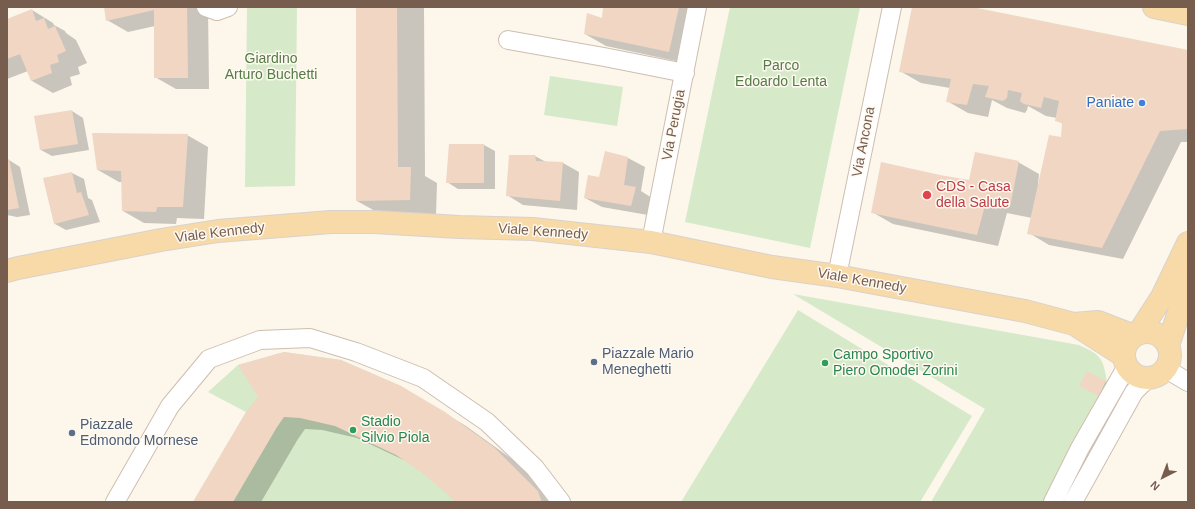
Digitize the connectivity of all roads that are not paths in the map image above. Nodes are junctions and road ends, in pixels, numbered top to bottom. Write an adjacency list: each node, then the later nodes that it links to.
1 (206, 7): 2 (street)
2 (228, 7)
3 (697, 7): 8 (street, Via Perugia)
4 (892, 7): 12 (street, Via Ancona)
5 (1154, 7): 6 (main road)
6 (1188, 14)
7 (508, 40): 8 (street)
8 (685, 73): 9 (street, Via Perugia)
9 (651, 242): 11 (main road, Viale Kennedy); 12 (main road, Viale Kennedy)
10 (1188, 243): 15 (main road)
11 (7, 271)
12 (837, 276): 14 (main road, Viale Kennedy)
13 (1188, 283): 16 (main road)
14 (1074, 324): 15 (main road); 17 (main road)
15 (1136, 335): 16 (main road); 17 (main road)
16 (1168, 346): 18 (main road)
17 (1125, 361): 18 (main road); 20 (street)
18 (1156, 374): 19 (street); 20 (street)
19 (1188, 382)
20 (1064, 499)
21 (115, 502): 22 (street)
22 (561, 502)

